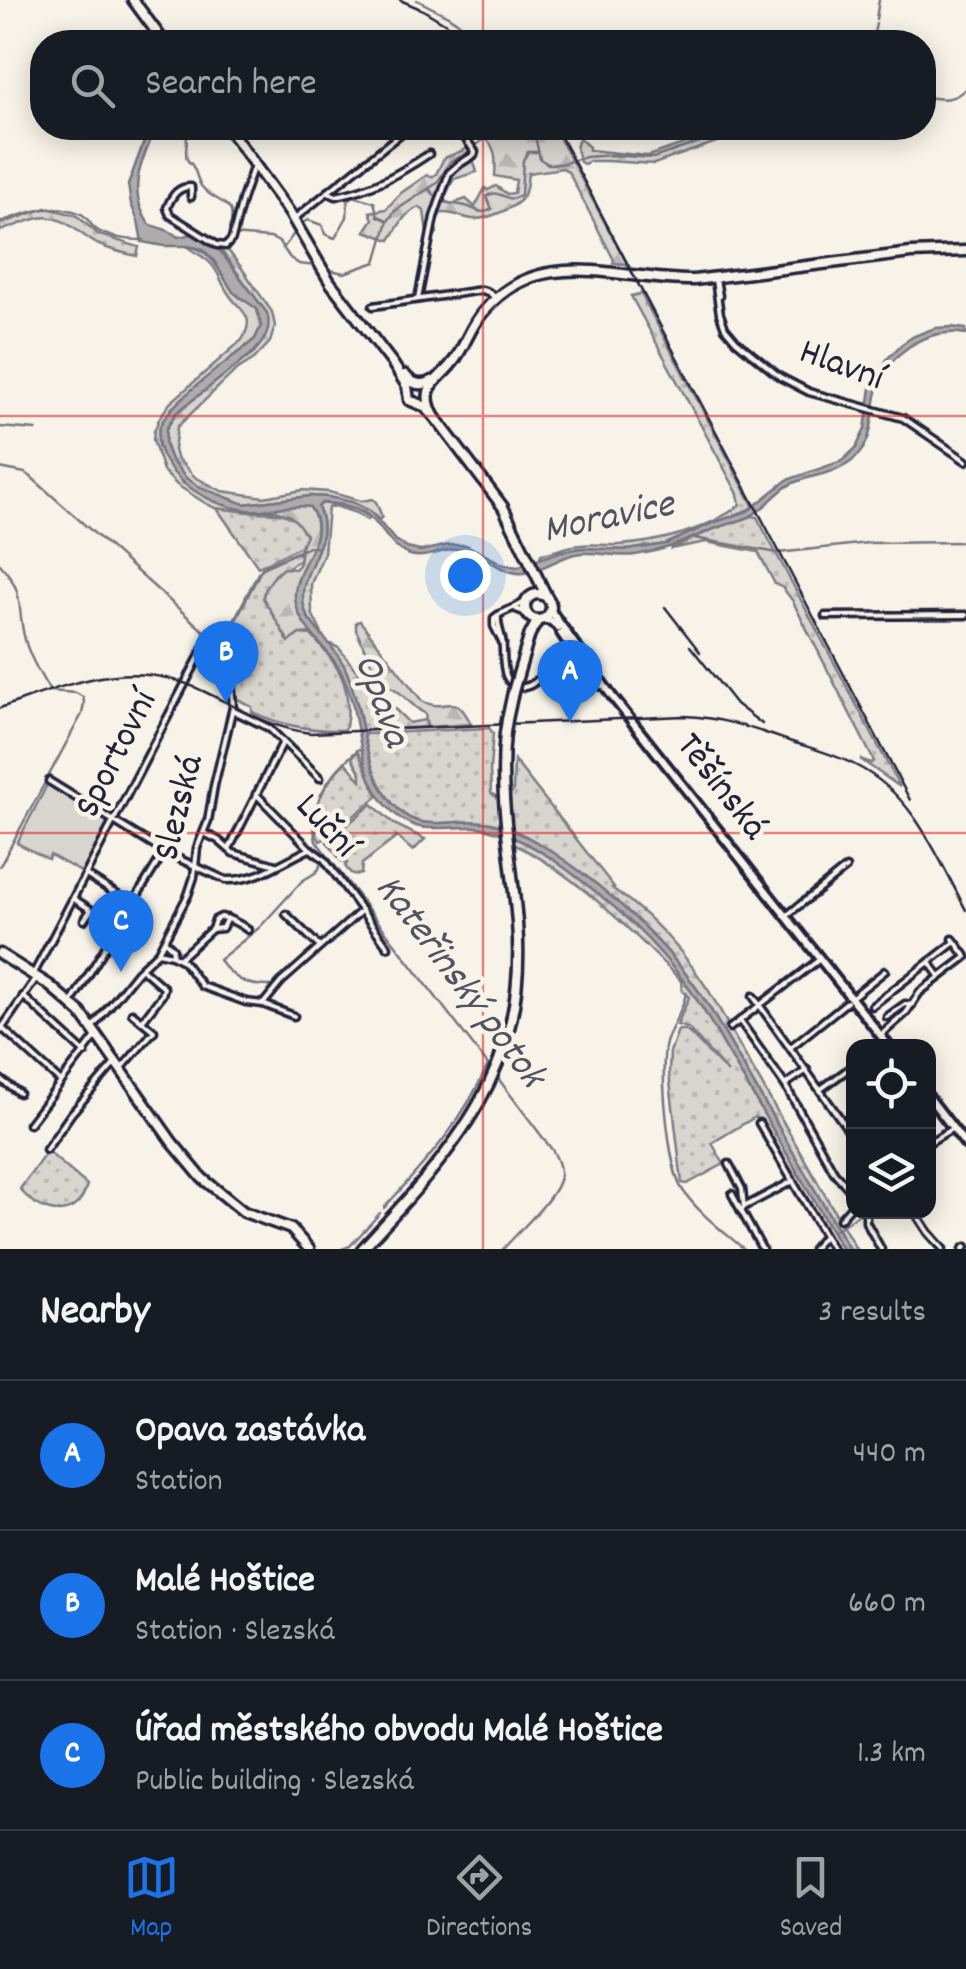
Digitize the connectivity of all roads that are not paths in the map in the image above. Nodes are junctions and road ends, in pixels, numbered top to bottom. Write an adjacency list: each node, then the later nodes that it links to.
1 (133, 0): 2 (main road)
2 (155, 30)
3 (237, 140): 7 (main road)
4 (393, 140): 8 (street)
5 (466, 140): 14 (street)
6 (429, 154): 8 (street)
7 (254, 164): 9 (street); 10 (main road)
8 (328, 192): 10 (street)
9 (191, 196)
10 (297, 225): 16 (main road)
11 (966, 250): 12 (main road)
12 (715, 281): 13 (main road); 23 (street, Hlavní)
13 (496, 298): 14 (street); 17 (main road)
14 (418, 299): 15 (street)
15 (373, 306)
16 (394, 364): 18 (main road); 19 (main road)
17 (444, 373): 18 (main road); 20 (main road)
18 (419, 384): 19 (main road); 20 (main road)
19 (408, 392): 21 (main road)
20 (428, 397): 21 (main road); 22 (main road)
21 (418, 404): 22 (main road)
22 (434, 416): 24 (main road, Těšínská)
23 (966, 461)
24 (534, 572): 25 (main road); 26 (main road, Těšínská)
25 (531, 597): 26 (main road); 27 (street); 31 (main road)
26 (547, 597): 28 (main road, Těšínská)
27 (512, 608): 31 (street); 35 (street)
28 (550, 611): 31 (main road); 34 (street, Těšínská)
29 (966, 614): 30 (street)
30 (825, 616)
31 (534, 617): 32 (street, Těšínská); 121 (main road, bridge)
32 (561, 633): 34 (street, Těšínská); 35 (street)
33 (210, 636): 37 (street, Slezská); 42 (street, Sportovní)
34 (587, 664): 35 (street); 36 (street, Těšínská)
35 (577, 671): 36 (street)
36 (608, 692): 55 (street, Těšínská)
37 (233, 710): 38 (street); 43 (street, Slezská)
38 (283, 742): 39 (street); 41 (street)
39 (320, 778)
40 (48, 781): 42 (street)
41 (256, 794): 44 (street); 45 (street, Luční)
42 (114, 822): 46 (street); 50 (street, Sportovní)
43 (204, 833): 44 (street); 47 (street, Slezská)
44 (229, 849): 48 (street)
45 (310, 849): 48 (street); 53 (street, Luční)
46 (164, 852): 47 (street); 52 (street)
47 (195, 866): 48 (street); 60 (street, Slezská)
48 (280, 866)
49 (846, 868): 55 (street)
50 (86, 875): 51 (street, Sportovní); 52 (street)
51 (74, 899): 57 (street); 72 (street, Sportovní)
52 (132, 904): 77 (street)
53 (361, 911): 61 (street); 62 (street, Luční)
54 (286, 914): 61 (street)
55 (786, 916): 68 (street, Těšínská)
56 (227, 918): 58 (street); 58 (street); 59 (street)
57 (84, 920)
58 (212, 929): 67 (street)
59 (248, 930)
60 (165, 941): 63 (street, Slezská); 65 (street)
61 (320, 947): 78 (street)
62 (388, 947)
63 (158, 952): 65 (street); 70 (street, Slezská)
64 (0, 954): 72 (main road)
65 (172, 955): 67 (street)
66 (966, 957): 69 (street); 73 (street)
67 (180, 959): 78 (street)
68 (820, 959): 76 (street, Těšínská); 80 (street)
69 (930, 962): 73 (street); 81 (street)
70 (141, 968): 85 (street); 89 (street, Slezská)
71 (885, 971): 76 (street)
72 (35, 976): 74 (street, Sportovní); 77 (main road)
73 (940, 977): 79 (street)
74 (24, 996): 88 (street, Sportovní); 93 (street)
75 (754, 996): 80 (street)
76 (849, 1000): 90 (street, Těšínská); 92 (street)
77 (71, 1003): 89 (main road)
78 (263, 1004): 83 (street)
79 (912, 1005): 84 (street); 90 (street)
80 (762, 1006): 86 (street); 92 (street)
81 (872, 1006)
82 (132, 1013): 85 (street)
83 (294, 1016)
84 (887, 1018)
85 (142, 1020): 94 (street)
86 (740, 1021): 87 (street); 99 (street)
87 (730, 1028)
88 (1, 1030): 98 (street)
89 (95, 1032): 93 (street, Slezská); 94 (main road)
90 (880, 1035): 91 (street, Těšínská)
91 (881, 1039)
92 (791, 1047): 95 (street)
93 (85, 1053): 98 (street, Slezská)
94 (118, 1066): 109 (street); 120 (main road)
95 (807, 1070): 99 (street); 100 (street)
96 (846, 1071): 100 (street)
97 (0, 1080): 101 (street)
98 (62, 1082): 104 (street, Slezská)
99 (785, 1085): 112 (street)
100 (820, 1089): 106 (street)
101 (18, 1093)
102 (936, 1106): 105 (street)
103 (759, 1123): 111 (street)
104 (28, 1124)
105 (953, 1128): 107 (street); 108 (street)
106 (849, 1129)
107 (936, 1138)
108 (966, 1144)
109 (46, 1150)
110 (729, 1164): 114 (street)
111 (793, 1181): 114 (street); 119 (street)
112 (846, 1186)
113 (732, 1194): 114 (street)
114 (743, 1209): 122 (street)
115 (846, 1212): 116 (street)
116 (840, 1219)
117 (866, 1219): 125 (street)
118 (920, 1219): 126 (street)
119 (824, 1236): 123 (street); 124 (street)
120 (306, 1249)
121 (362, 1249)
122 (762, 1249)
123 (813, 1249)
124 (832, 1249)
125 (881, 1249)
126 (943, 1249)

